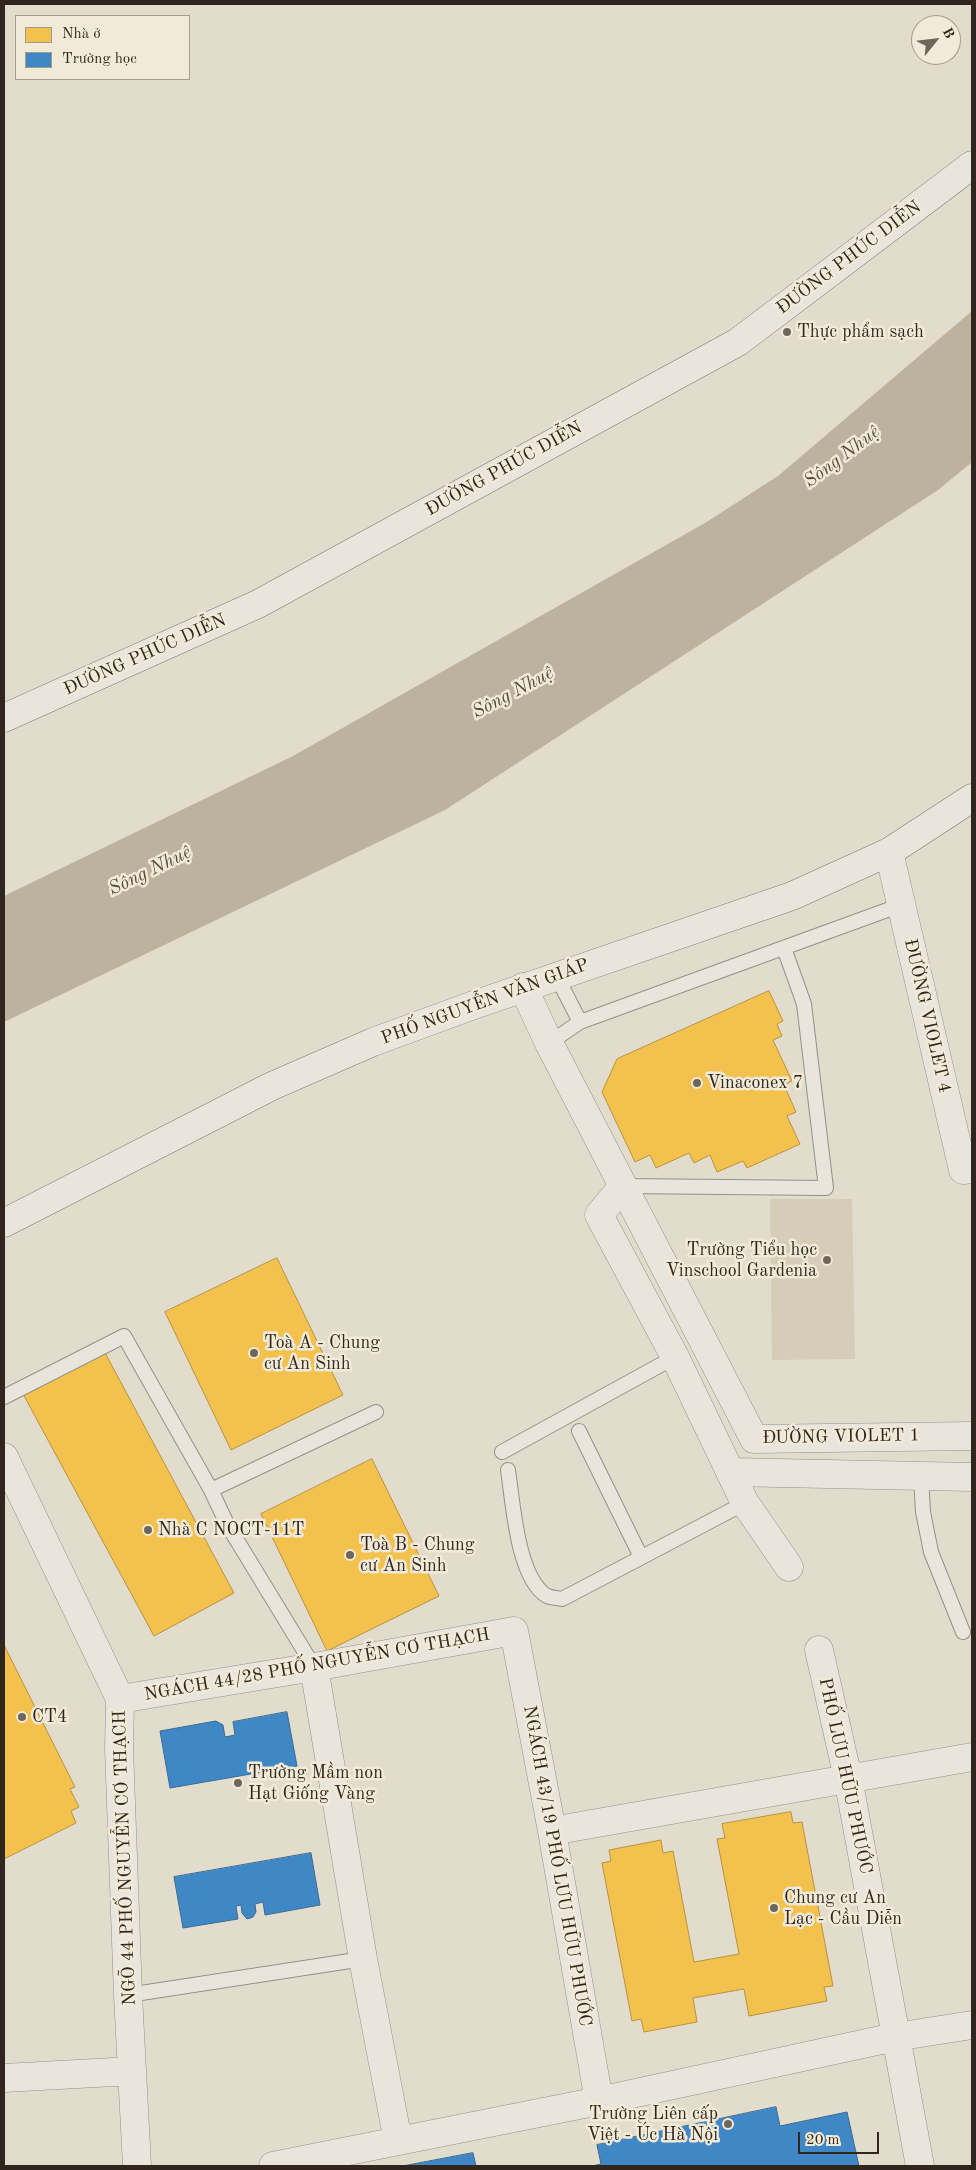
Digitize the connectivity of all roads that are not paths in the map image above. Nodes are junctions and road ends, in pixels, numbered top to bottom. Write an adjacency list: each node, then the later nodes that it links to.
1 (972, 165): 2 (street, ĐƯỜNG PHÚC DIỄN)
2 (4, 718)
3 (972, 798): 4 (street, PHỐ NGUYỄN VĂN GIÁP)
4 (889, 852): 5 (street, ĐƯỜNG VIOLET 4); 7 (street, PHỐ NGUYỄN VĂN GIÁP)
5 (901, 905): 6 (lane); 11 (street, ĐƯỜNG VIOLET 4)
6 (784, 948): 9 (lane); 12 (lane)
7 (556, 975): 8 (street, PHỐ NGUYỄN VĂN GIÁP); 9 (lane)
8 (523, 987): 10 (street); 13 (street, PHỐ NGUYỄN VĂN GIÁP)
9 (580, 1022): 10 (lane)
10 (549, 1042): 12 (street)
11 (972, 1169)
12 (623, 1186): 14 (street); 18 (street, ĐƯỜNG VIOLET 1)
13 (4, 1222)
14 (675, 1358): 19 (lane); 22 (street)
15 (4, 1397): 25 (lane)
16 (376, 1412): 25 (lane)
17 (579, 1431): 27 (lane)
18 (972, 1436)
19 (502, 1452)
20 (4, 1456): 33 (street, NGÕ 44 PHỐ NGUYỄN CƠ THẠCH)
21 (508, 1470): 27 (lane)
22 (731, 1472): 23 (street); 26 (street)
23 (921, 1476): 24 (street); 30 (lane)
24 (972, 1477)
25 (211, 1490): 32 (lane)
26 (745, 1502): 27 (lane); 28 (street)
27 (641, 1557)
28 (789, 1566)
29 (514, 1631): 32 (street, NGÁCH 44/28 PHỐ NGUYỄN CƠ THẠCH); 36 (street, NGÁCH 43/19 PHỐ LƯU HỮU PHƯỚC)
30 (963, 1632)
31 (819, 1650): 35 (street, PHỐ LƯU HỮU PHƯỚC)
32 (314, 1668): 33 (street, NGÁCH 44/28 PHỐ NGUYỄN CƠ THẠCH); 37 (street)
33 (120, 1699): 38 (street, NGÕ 44 PHỐ NGUYỄN CƠ THẠCH)
34 (972, 1757): 35 (street)
35 (848, 1778): 36 (street); 40 (street, PHỐ LƯU HỮU PHƯỚC)
36 (552, 1831): 43 (street, NGÁCH 43/19 PHỐ LƯU HỮU PHƯỚC)
37 (363, 1959): 38 (lane); 44 (street)
38 (128, 1995): 41 (street, NGÕ 44 PHỐ NGUYỄN CƠ THẠCH)
39 (972, 2025): 40 (street)
40 (895, 2037): 43 (street); 47 (street, PHỐ LƯU HỮU PHƯỚC)
41 (132, 2071): 42 (street); 45 (street, NGÕ 44 PHỐ NGUYỄN CƠ THẠCH)
42 (4, 2078)
43 (599, 2101): 44 (street)
44 (398, 2141): 46 (street)
45 (137, 2166)
46 (272, 2166)
47 (920, 2166)

